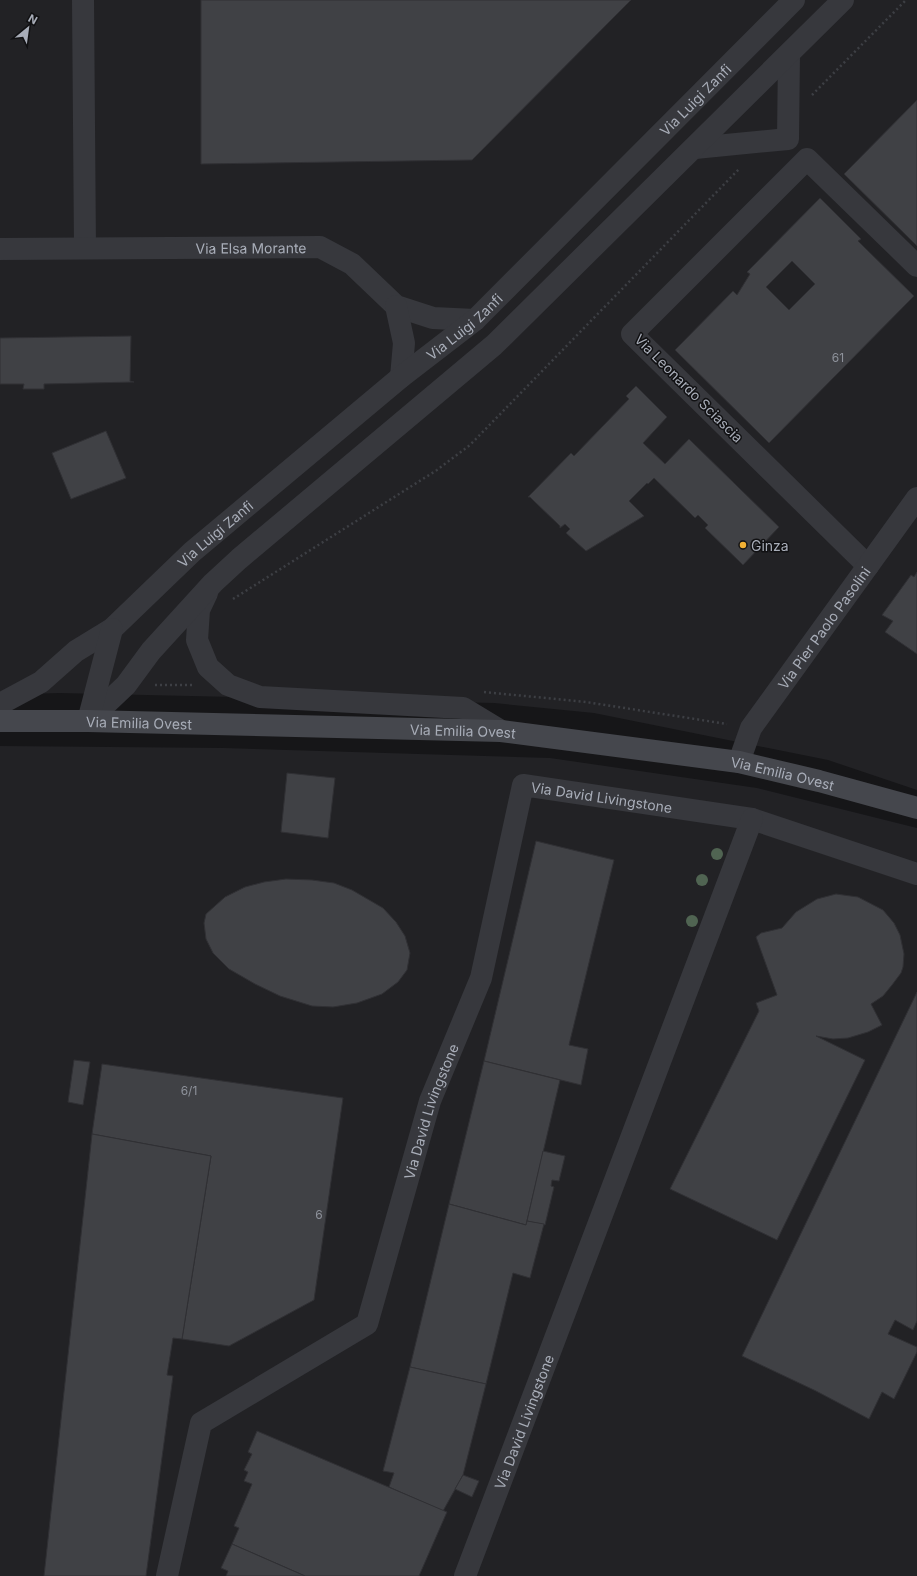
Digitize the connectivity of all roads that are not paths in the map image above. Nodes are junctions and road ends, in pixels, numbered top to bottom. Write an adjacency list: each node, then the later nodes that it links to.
1 (83, 0): 8 (street)
2 (794, 0): 12 (street, Via Luigi Zanfi)
3 (843, 0): 4 (street)
4 (789, 54): 5 (street); 6 (street)
5 (781, 133): 6 (street); 7 (street)
6 (695, 148): 16 (street)
7 (807, 158): 10 (street); 15 (street, Via Leonardo Sciascia)
8 (85, 248): 9 (street, Via Elsa Morante); 11 (street, Via Elsa Morante)
9 (0, 249)
10 (917, 266)
11 (396, 306): 12 (street); 13 (street)
12 (475, 320): 13 (street, Via Luigi Zanfi)
13 (401, 377): 17 (street, Via Luigi Zanfi)
14 (917, 498): 15 (street, Via Pier Paolo Pasolini)
15 (868, 566): 22 (street, Via Pier Paolo Pasolini)
16 (212, 583): 20 (street); 21 (street)
17 (112, 630): 18 (street, Via Luigi Zanfi); 20 (street)
18 (0, 704)
19 (0, 721): 20 (main road, Via Emilia Ovest)
20 (88, 721): 21 (main road, Via Emilia Ovest)
21 (501, 731): 22 (main road, Via Emilia Ovest)
22 (739, 762): 23 (main road, Via Emilia Ovest)
23 (917, 808)
24 (752, 819): 25 (street, Via David Livingstone); 26 (street, Via David Livingstone); 27 (street, Via David Livingstone)
25 (917, 874)
26 (167, 1576)
27 (465, 1576)

